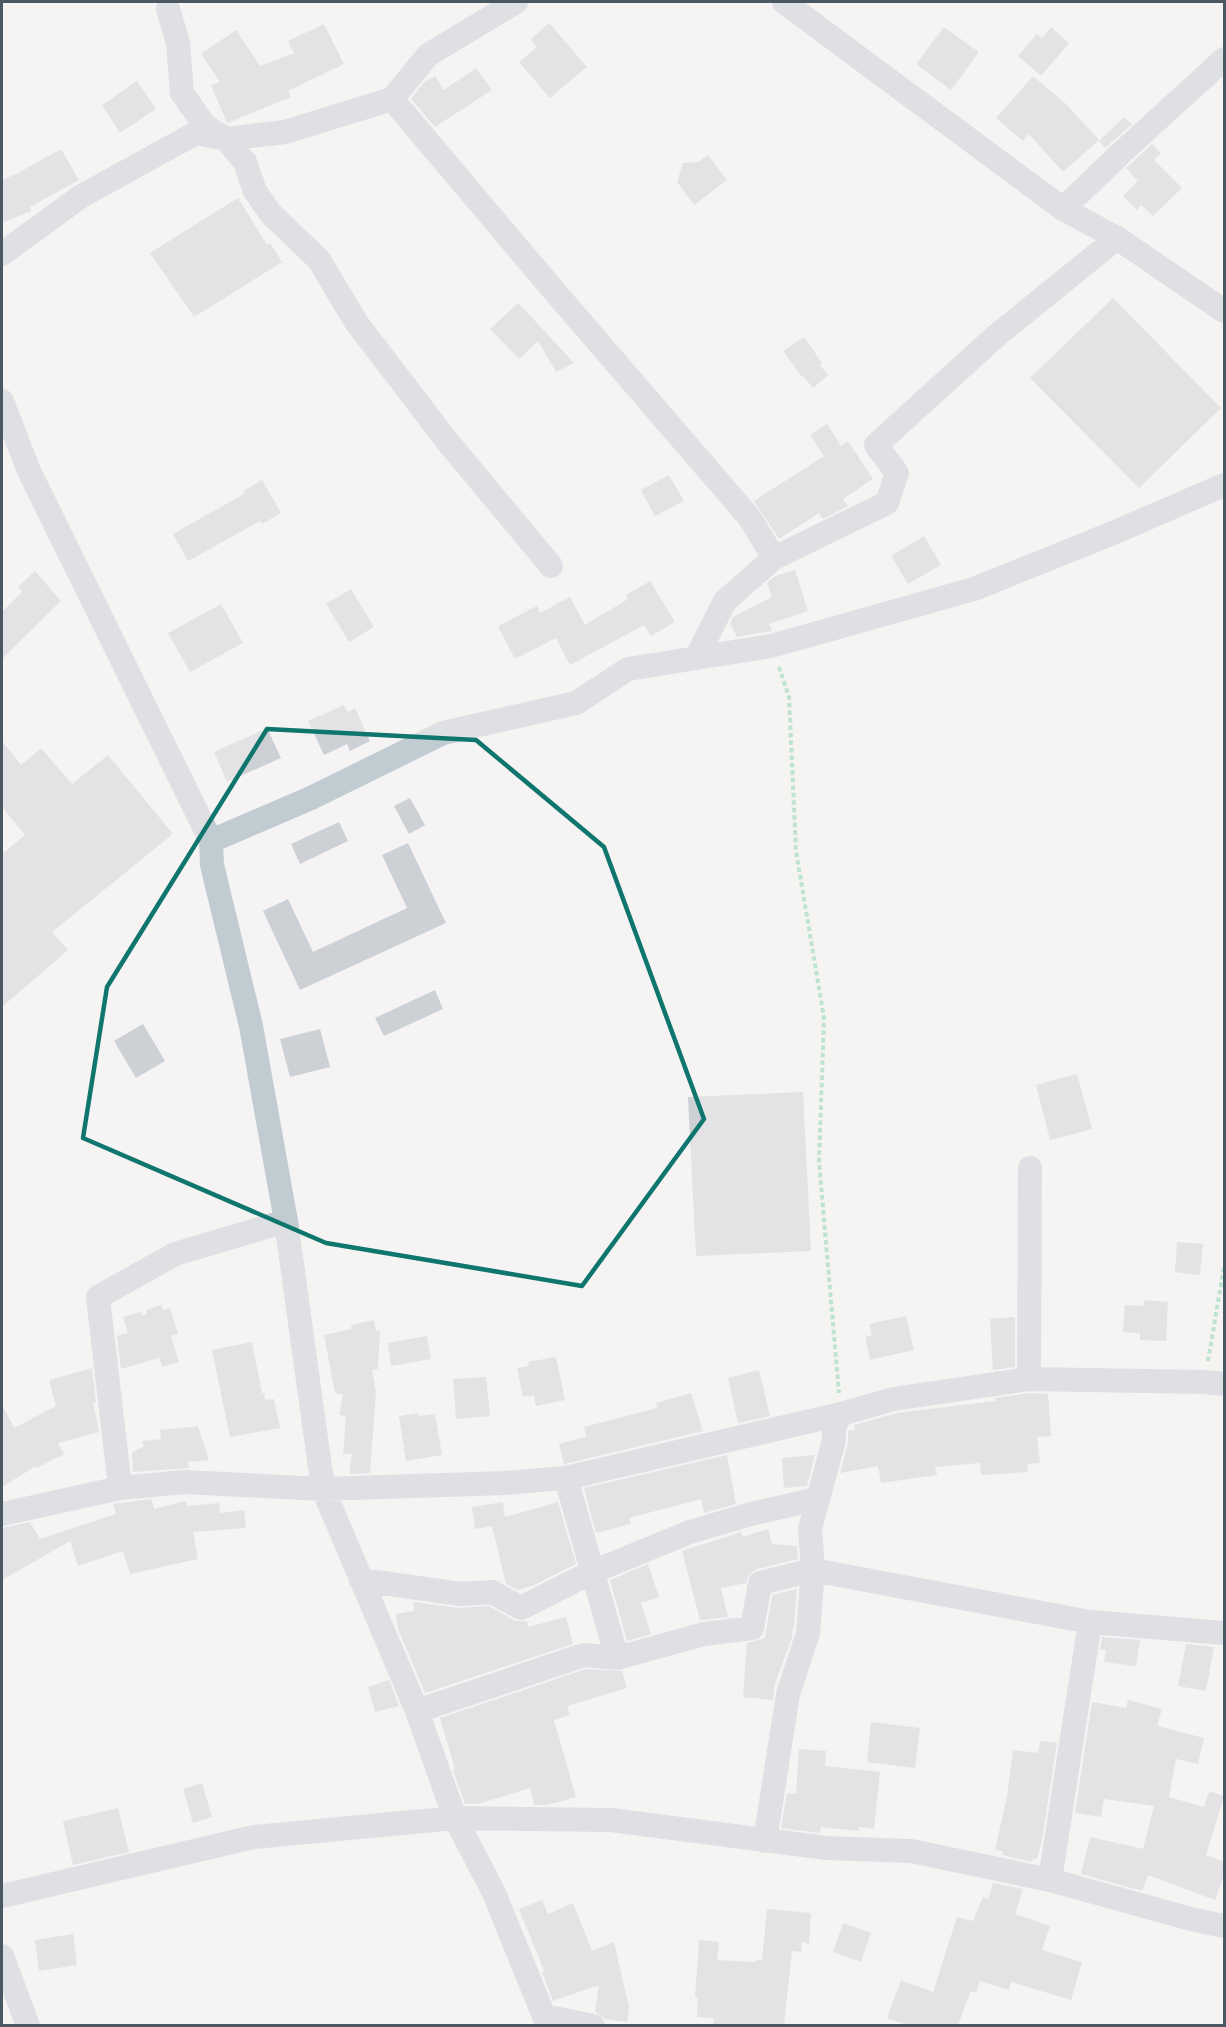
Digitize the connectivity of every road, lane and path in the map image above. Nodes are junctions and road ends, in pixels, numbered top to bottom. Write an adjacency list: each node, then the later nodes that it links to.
1 (516, 2): 5 (street)
2 (784, 2): 7 (street)
3 (168, 9): 6 (street)
4 (1224, 58): 7 (street)
5 (392, 99): 6 (street); 13 (street)
6 (226, 139): 9 (street); 14 (street)
7 (1064, 209): 8 (street)
8 (1117, 238): 10 (street); 13 (street)
9 (2, 254)
10 (1224, 310)
11 (2, 401): 17 (street)
12 (1224, 485): 15 (street)
13 (774, 558): 16 (street)
14 (551, 566)
15 (771, 646): 16 (street); 23 (path)
16 (696, 658): 17 (street)
17 (211, 841): 19 (street)
18 (1030, 1168): 21 (street)
19 (286, 1221): 25 (street); 26 (street)
20 (1224, 1267): 22 (path)
21 (1029, 1379): 22 (street); 23 (street)
22 (1214, 1383)
23 (841, 1414): 24 (street); 27 (street)
24 (566, 1478): 26 (street); 30 (street)
25 (120, 1488): 26 (street); 28 (street)
26 (323, 1489): 31 (street)
27 (817, 1499): 29 (street); 30 (street)
28 (2, 1514)
29 (813, 1570): 32 (street); 34 (street); 37 (street)
30 (592, 1572): 31 (street); 34 (street)
31 (361, 1580): 35 (street)
32 (1090, 1622): 33 (street); 38 (street)
33 (1224, 1633)
34 (618, 1658): 35 (street)
35 (417, 1711): 36 (street)
36 (455, 1818): 37 (street); 39 (street); 42 (street)
37 (765, 1841): 38 (street)
38 (1050, 1880): 40 (street)
39 (2, 1896)
40 (1224, 1926)
41 (2, 1956): 43 (street)
42 (546, 2021): 44 (street)
43 (28, 2025)
44 (593, 2025)

